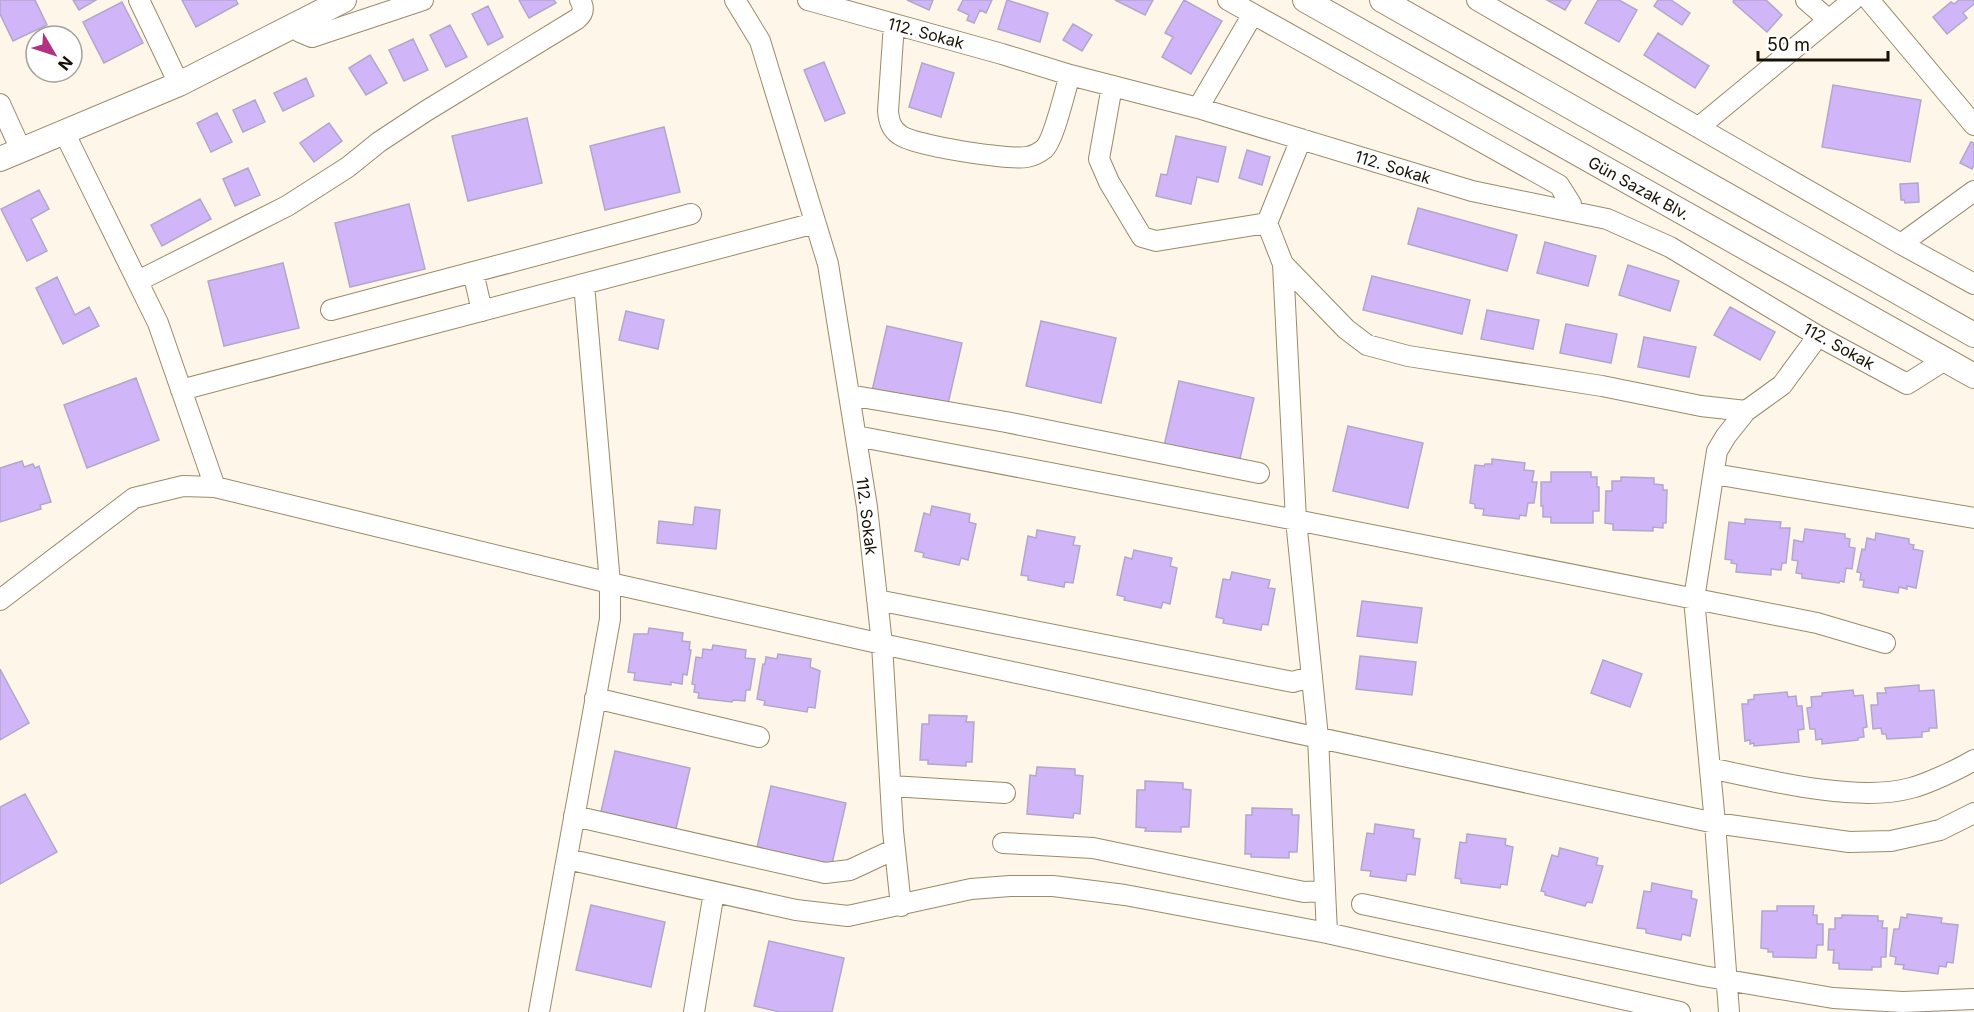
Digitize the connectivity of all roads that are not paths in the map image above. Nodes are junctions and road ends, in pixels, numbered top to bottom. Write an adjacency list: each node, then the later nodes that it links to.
1 (139, 0): 19 (street)
2 (423, 0): 17 (street)
3 (580, 0): 36 (street)
4 (735, 0): 31 (street, 112. Sokak)
5 (808, 0): 16 (street, 112. Sokak)
6 (1228, 0): 14 (street)
7 (1305, 0): 43 (main road, Gün Sazak Blv.)
8 (1382, 0): 41 (main road)
9 (1806, 0): 15 (street)
10 (1853, 0): 15 (street)
11 (1869, 0): 23 (street)
12 (333, 3): 17 (main road)
13 (1490, 3): 24 (street)
14 (1253, 14): 22 (street); 29 (street)
15 (1829, 20): 24 (street)
16 (894, 24): 18 (street, 112. Sokak); 18 (street)
17 (293, 26): 19 (main road)
18 (1070, 75): 20 (street, 112. Sokak)
19 (179, 84): 25 (main road)
20 (1112, 86): 22 (street, 112. Sokak); 32 (street)
21 (0, 104): 27 (street)
22 (1198, 108): 26 (street, 112. Sokak)
23 (1974, 125)
24 (1699, 127): 33 (street)
25 (64, 132): 27 (main road); 36 (street)
26 (1301, 139): 29 (street, 112. Sokak); 32 (street)
27 (10, 155)
28 (1974, 191): 33 (street)
29 (1569, 210): 42 (street, 112. Sokak)
30 (691, 214): 35 (street)
31 (815, 223): 37 (street); 46 (street, 112. Sokak)
32 (1267, 223): 34 (street)
33 (1901, 244): 38 (street)
34 (1283, 264): 47 (street); 53 (street)
35 (473, 272): 39 (street); 40 (street)
36 (138, 281): 45 (street)
37 (584, 284): 40 (street); 54 (street)
38 (1974, 284)
39 (332, 310)
40 (482, 311): 45 (street)
41 (1974, 335)
42 (1818, 336): 43 (street, 112. Sokak); 47 (street)
43 (1945, 360): 44 (main road, Gün Sazak Blv.)
44 (1974, 376)
45 (181, 390): 51 (street)
46 (849, 395): 48 (street, 112. Sokak); 49 (street)
47 (1746, 411): 50 (street)
48 (856, 436): 53 (street); 57 (street, 112. Sokak)
49 (1259, 473)
50 (1714, 474): 52 (street); 55 (street)
51 (215, 487): 54 (street); 56 (street)
52 (1974, 518)
53 (1296, 519): 55 (street); 60 (street)
54 (610, 583): 59 (street); 61 (street)
55 (1694, 598): 58 (street); 65 (street)
56 (0, 600)
57 (877, 600): 59 (street, 112. Sokak); 60 (street)
58 (1885, 643)
59 (882, 644): 63 (street); 66 (street, 112. Sokak)
60 (1312, 676): 63 (street)
61 (595, 698): 62 (street); 69 (street)
62 (759, 737)
63 (1318, 737): 70 (street); 74 (street)
64 (1974, 760): 65 (street)
65 (1710, 768): 70 (street)
66 (891, 786): 67 (street); 72 (street, 112. Sokak)
67 (1005, 793)
68 (1974, 813): 70 (street)
69 (574, 816): 72 (street); 73 (street)
70 (1715, 823): 79 (street)
71 (1003, 843): 74 (street)
72 (895, 849): 77 (street, 112. Sokak)
73 (567, 859): 75 (street); 81 (street)
74 (1325, 891): 78 (street)
75 (714, 892): 77 (street); 82 (street)
76 (1362, 904): 79 (street)
77 (902, 906): 78 (street)
78 (1327, 933): 83 (street)
79 (1725, 979): 80 (street); 84 (street)
80 (1974, 999)
81 (539, 1012)
82 (694, 1012)
83 (1680, 1012)
84 (1729, 1012)

